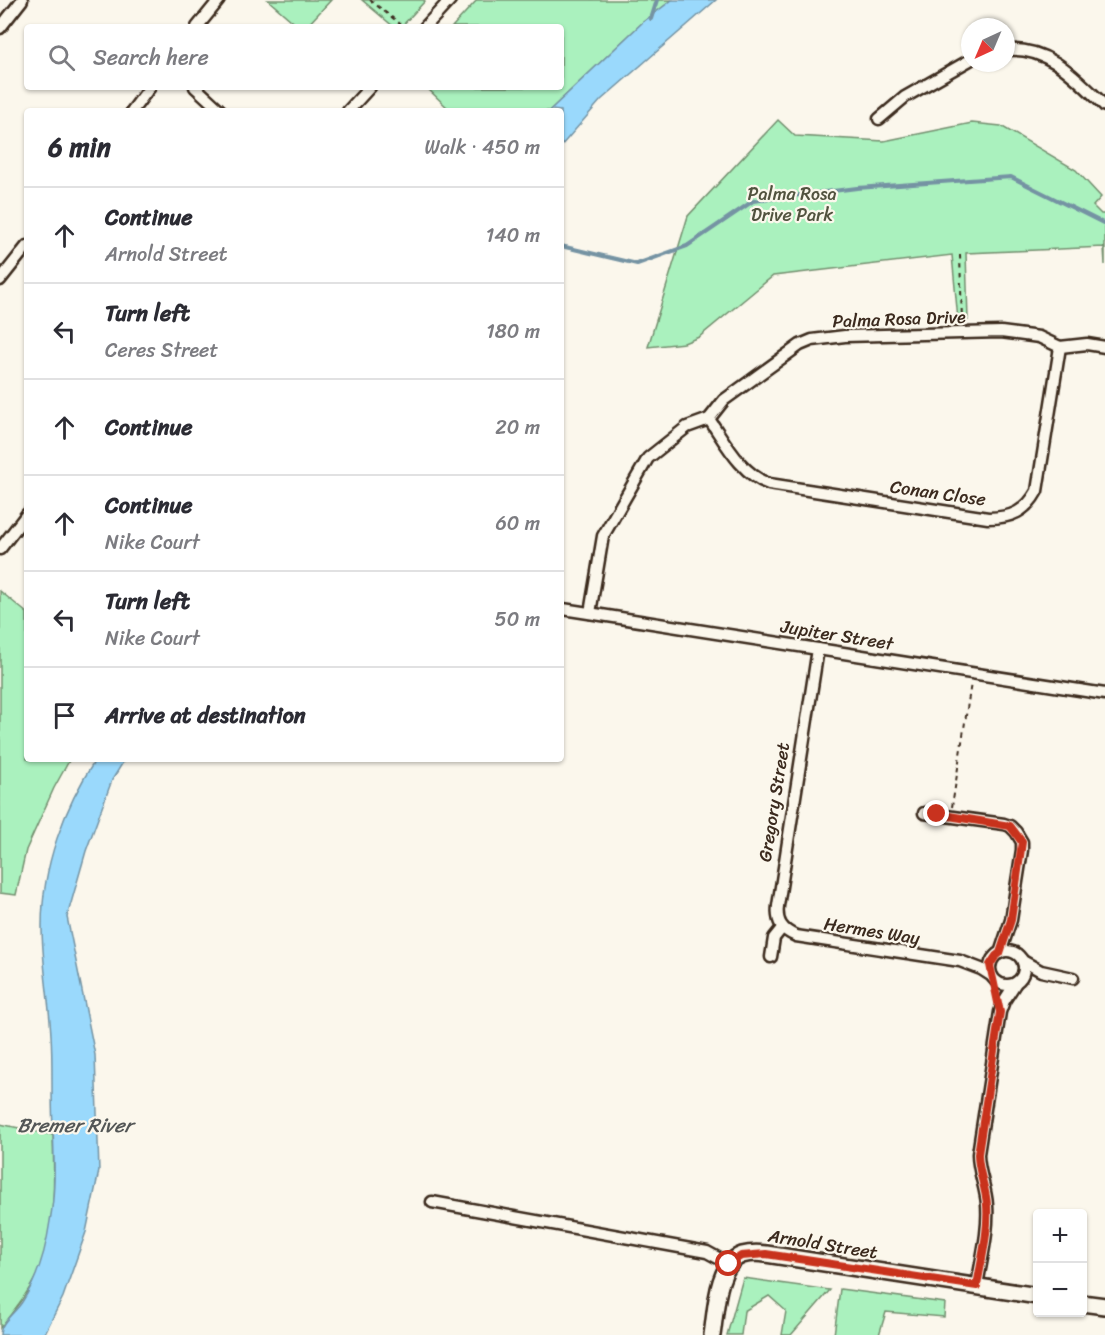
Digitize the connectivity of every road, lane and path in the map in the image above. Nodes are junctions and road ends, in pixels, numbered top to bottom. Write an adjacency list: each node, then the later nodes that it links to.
1 (22, 0): 8 (street)
2 (219, 0): 5 (street)
3 (370, 0): 6 (path)
4 (450, 0): 7 (street)
5 (199, 24)
6 (400, 24)
7 (428, 24)
8 (0, 28)
9 (1015, 50): 14 (street)
10 (961, 65): 18 (street)
11 (148, 90): 15 (street)
12 (198, 90): 16 (street)
13 (367, 90): 17 (street)
14 (1105, 106)
15 (134, 108)
16 (218, 108)
17 (351, 108)
18 (879, 120)
19 (24, 250): 21 (street)
20 (960, 255): 22 (path)
21 (0, 280)
22 (963, 333): 23 (street, Palma Rosa Drive); 25 (street, Palma Rosa Drive)
23 (1060, 347): 24 (street, Palma Rosa Drive); 25 (street, Conan Close)
24 (1105, 347)
25 (709, 419): 29 (street, Palma Rosa Drive)
26 (24, 518): 27 (street)
27 (0, 549)
28 (564, 609): 29 (street, Jupiter Street)
29 (590, 613): 30 (street, Jupiter Street)
30 (818, 649): 31 (street, Jupiter Street); 36 (street, Gregory Street)
31 (972, 673): 32 (street, Jupiter Street); 34 (path)
32 (1105, 694)
33 (924, 813): 34 (street)
34 (951, 816): 35 (street)
35 (1011, 920): 37 (street); 39 (street)
36 (782, 928): 38 (street, Gregory Street); 40 (street, Hermes Way)
37 (998, 954): 39 (street); 40 (street, Hermes Way); 42 (street)
38 (771, 957)
39 (1019, 957): 41 (street); 44 (street)
40 (960, 961): 42 (street, Hermes Way)
41 (1051, 975): 43 (street); 44 (street)
42 (993, 978): 44 (street); 45 (street)
43 (1074, 978)
44 (1017, 982): 45 (street)
45 (1000, 1012): 48 (street)
46 (432, 1202): 47 (street)
47 (729, 1264): 48 (main road, Arnold Street); 52 (main road)
48 (977, 1286): 49 (main road, Arnold Street)
49 (1033, 1295)
50 (1087, 1304): 51 (main road)
51 (1105, 1306)
52 (712, 1335)

